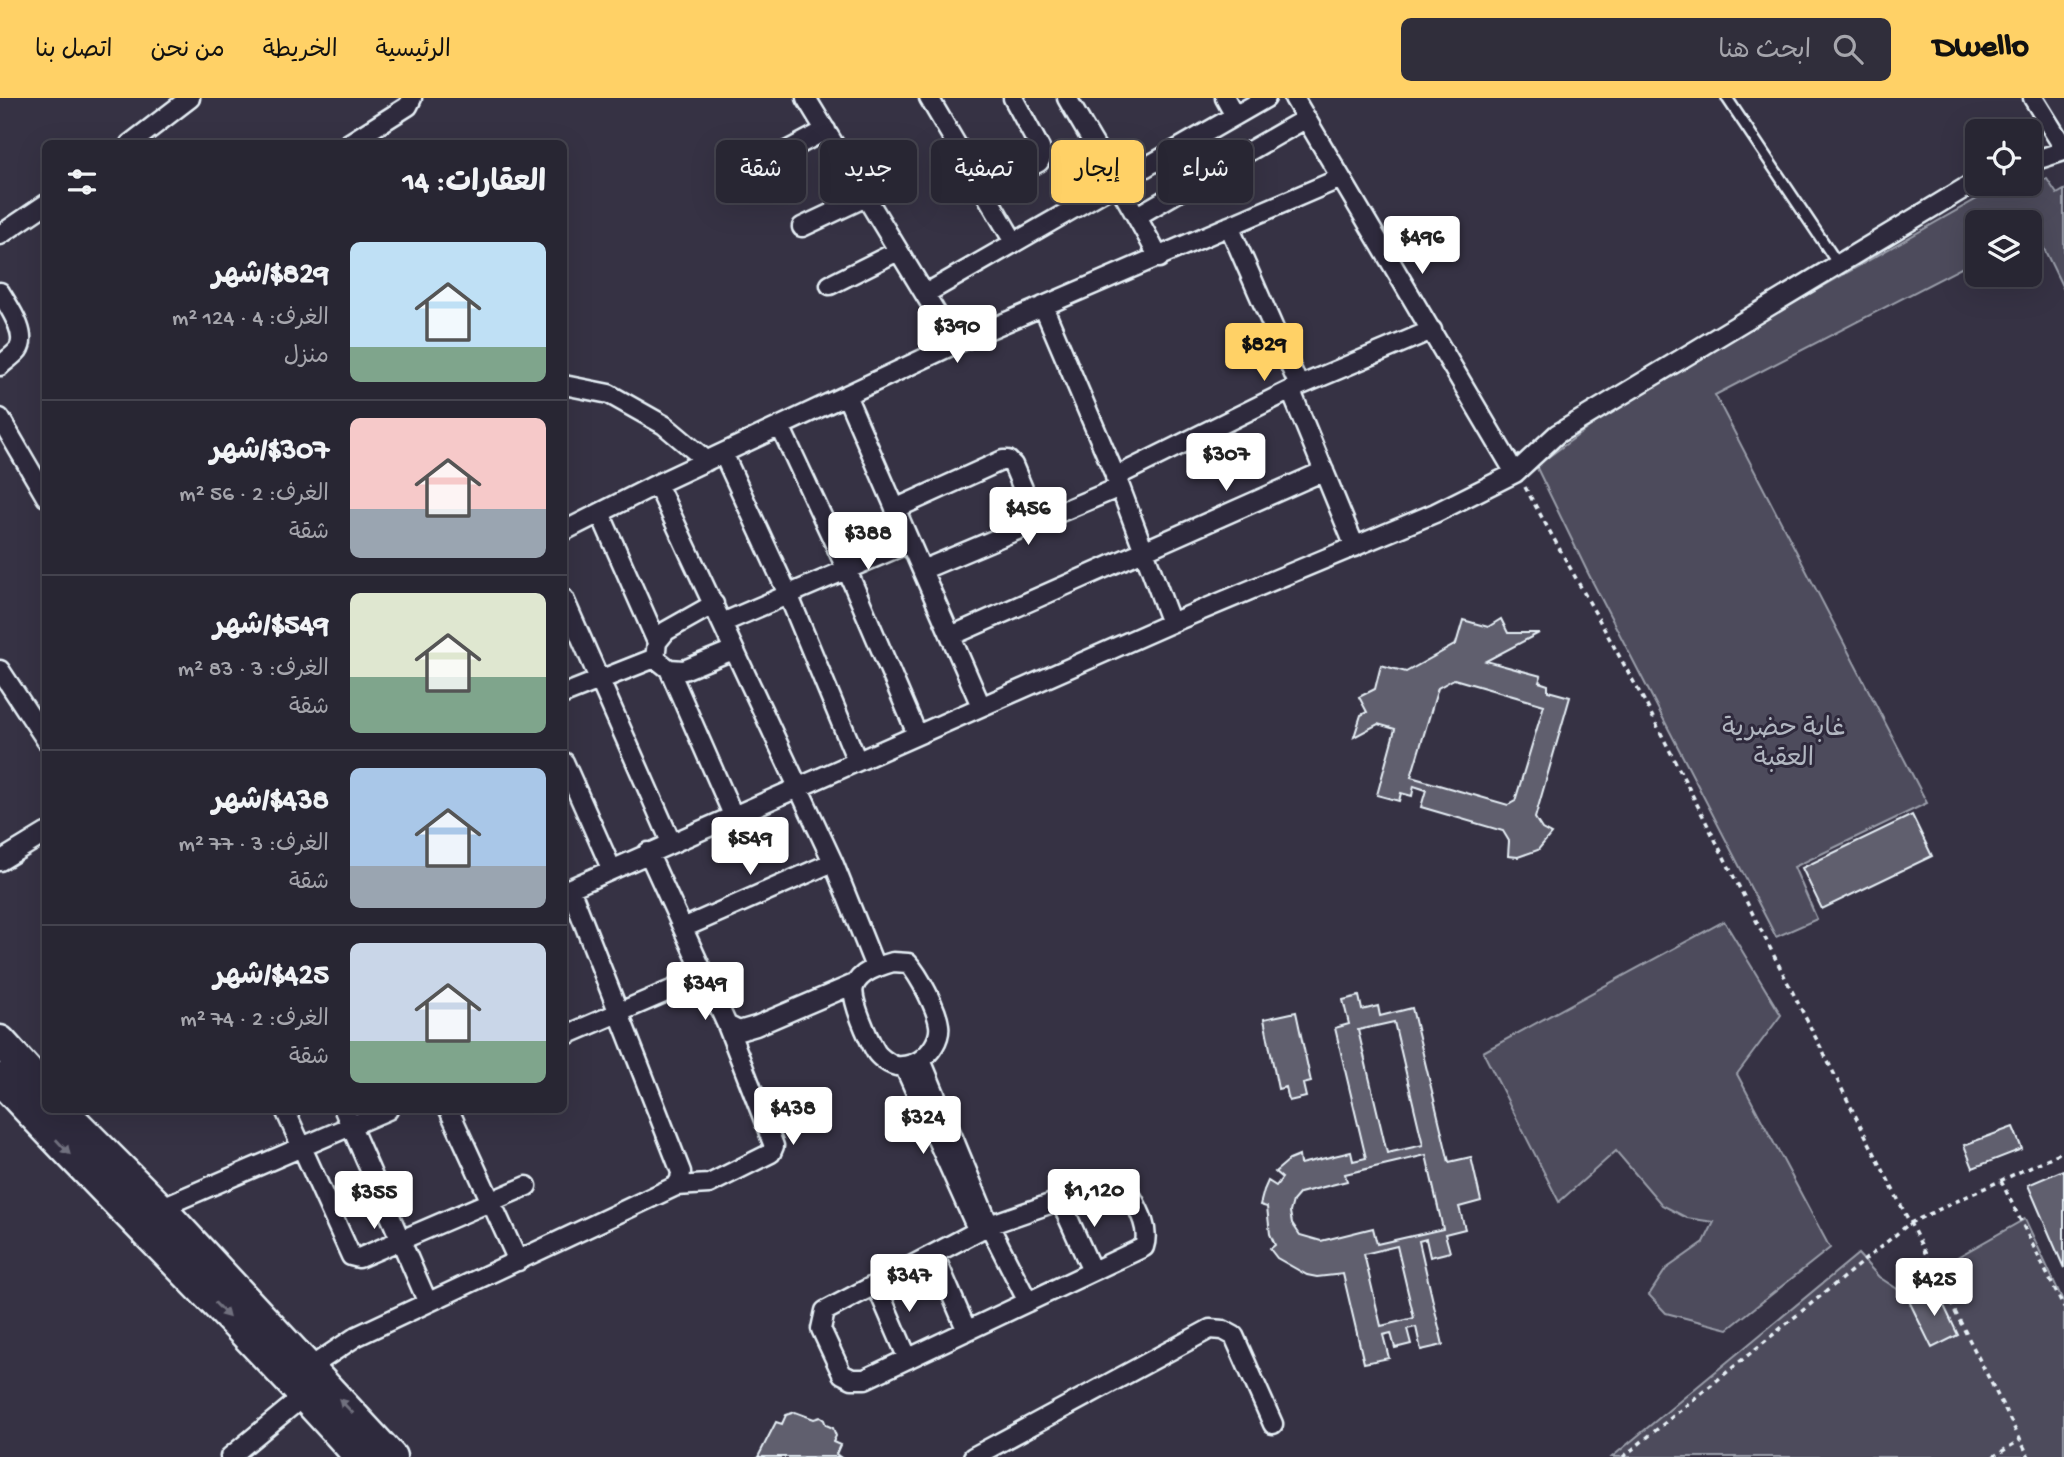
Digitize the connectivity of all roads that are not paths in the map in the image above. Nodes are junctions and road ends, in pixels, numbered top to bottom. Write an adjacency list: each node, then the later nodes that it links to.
1 (190, 98): 15 (street)
2 (412, 98): 16 (street)
3 (806, 98): 14 (street)
4 (929, 98): 18 (street)
5 (1013, 98): 19 (street)
6 (1067, 98): 20 (street)
7 (1224, 98): 12 (street)
8 (1266, 98): 12 (street)
9 (1294, 98): 13 (street)
10 (1727, 98): 42 (lane)
11 (2033, 98): 23 (street)
12 (1235, 116): 26 (street)
13 (1305, 119): 27 (street); 35 (street)
14 (826, 130): 17 (street); 21 (street)
15 (135, 140)
16 (354, 140)
17 (832, 140)
18 (954, 140)
19 (1036, 140)
20 (1091, 140)
21 (806, 141)
22 (1037, 142): 25 (street)
23 (2064, 150): 24 (street)
24 (2042, 158)
25 (1037, 163)
26 (1144, 167)
27 (1341, 178): 36 (street); 47 (street)
28 (1965, 188): 42 (street)
29 (853, 203): 37 (street)
30 (872, 203): 40 (street)
31 (991, 203): 39 (street)
32 (1081, 203): 39 (street)
33 (1128, 203): 35 (street)
34 (42, 207): 38 (street)
35 (1137, 216): 41 (street)
36 (1229, 226): 41 (street); 51 (street)
37 (802, 227)
38 (0, 235)
39 (1014, 242): 45 (street)
40 (898, 251): 43 (street); 45 (street)
41 (1159, 258): 46 (street)
42 (1838, 264): 57 (street)
43 (830, 285)
44 (0, 292): 49 (street)
45 (925, 294): 48 (street)
46 (1043, 306): 48 (street); 58 (street)
47 (1432, 330): 51 (street); 57 (street)
48 (956, 344): 52 (street)
49 (0, 366)
50 (567, 386): 55 (street)
51 (1295, 389): 56 (street); 58 (street)
52 (846, 395): 54 (street); 61 (street)
53 (0, 418): 60 (street)
54 (780, 426): 55 (street); 68 (street)
55 (715, 457): 59 (street); 70 (street)
56 (1324, 471): 66 (street); 67 (street)
57 (1515, 473): 66 (street)
58 (1117, 482): 63 (street); 67 (street)
59 (657, 484): 62 (street); 71 (street)
60 (42, 490)
61 (895, 509): 63 (street); 65 (street)
62 (600, 513): 64 (street); 77 (street)
63 (1037, 522): 69 (street)
64 (567, 530)
65 (909, 543): 68 (street); 69 (street)
66 (1355, 547): 74 (street)
67 (1143, 551): 74 (street); 75 (street)
68 (846, 570): 70 (street); 83 (street)
69 (922, 570): 75 (street)
70 (789, 594): 73 (street); 84 (street)
71 (714, 604): 73 (street); 77 (street)
72 (567, 606): 79 (street)
73 (722, 623): 76 (street)
74 (1171, 623): 81 (street)
75 (951, 636): 81 (street)
76 (733, 650): 77 (street); 86 (street)
77 (660, 656): 79 (street); 87 (street)
78 (0, 670): 82 (street)
79 (599, 679): 80 (street); 89 (street)
80 (567, 693)
81 (981, 706): 83 (street)
82 (42, 734)
83 (917, 734): 84 (street)
84 (857, 761): 86 (street)
85 (567, 769): 93 (street)
86 (798, 786): 87 (street); 92 (street)
87 (733, 815): 89 (street)
88 (42, 835): 91 (street)
89 (671, 842): 90 (street)
90 (648, 852): 93 (street); 95 (street)
91 (0, 861)
92 (832, 862): 95 (street); 96 (street)
93 (611, 868): 94 (street)
94 (567, 889): 99 (street)
95 (683, 928): 97 (street)
96 (874, 967): 98 (street); 103 (street)
97 (706, 975): 99 (street); 100 (street)
98 (854, 984): 100 (street); 103 (street)
99 (619, 1013): 101 (street); 113 (street)
100 (727, 1025): 113 (street)
101 (567, 1035)
102 (0, 1041): 105 (highway)
103 (913, 1063): 117 (street)
104 (0, 1079): 127 (highway, one-way to 127)
105 (42, 1088)
106 (65, 1113): 116 (highway)
107 (286, 1113): 111 (street)
108 (371, 1113): 110 (street)
109 (450, 1113): 114 (street)
110 (348, 1117): 111 (street); 118 (street)
111 (301, 1147): 116 (street); 118 (street)
112 (527, 1186): 114 (street)
113 (676, 1186): 120 (street)
114 (491, 1202): 118 (street); 120 (street)
115 (1061, 1202): 117 (street); 121 (street); 121 (street)
116 (160, 1208): 127 (highway)
117 (983, 1228): 119 (street); 124 (street)
118 (401, 1241): 123 (street)
119 (934, 1254): 122 (street); 125 (street)
120 (519, 1261): 123 (street)
121 (1092, 1271): 124 (street)
122 (876, 1285): 126 (street); 126 (street)
123 (427, 1301): 127 (street)
124 (1028, 1302): 125 (street)
125 (967, 1331): 126 (street)
126 (908, 1359)
127 (307, 1382): 129 (street); 130 (highway); 131 (highway, one-way to 127)
128 (1273, 1424): 132 (street)
129 (230, 1457)
130 (360, 1457)
131 (391, 1457)
132 (973, 1457)

